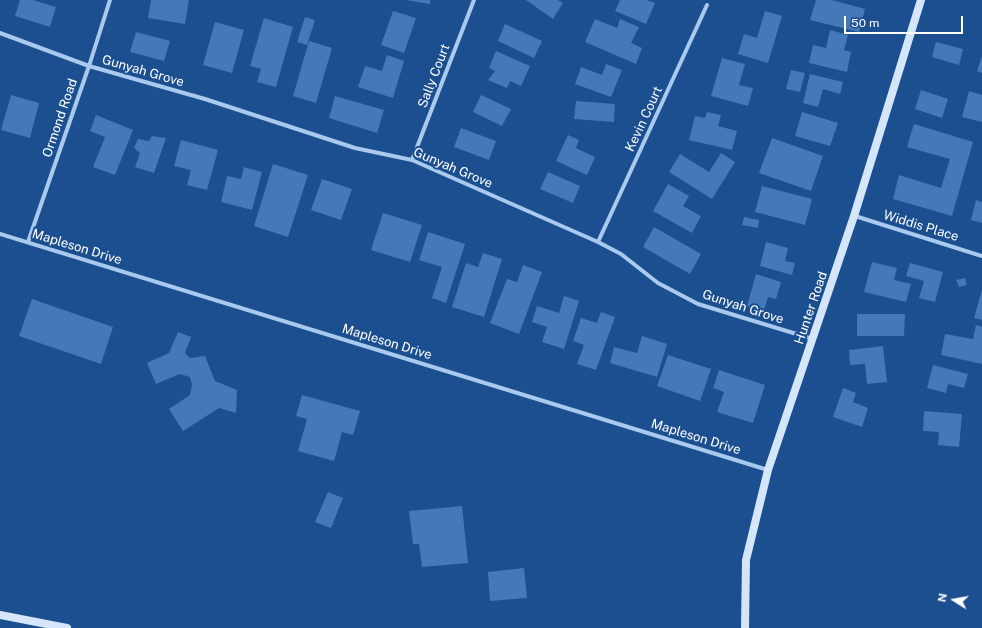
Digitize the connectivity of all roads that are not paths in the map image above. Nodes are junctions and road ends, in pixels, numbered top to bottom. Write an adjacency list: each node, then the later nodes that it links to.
1 (110, 0): 6 (street, Ormond Road)
2 (474, 0): 7 (street, Sally Court)
3 (921, 0): 8 (street, Hunter Road)
4 (707, 5): 11 (street, Kevin Court)
5 (0, 33): 6 (street, Gunyah Grove)
6 (89, 66): 7 (street, Gunyah Grove); 10 (street, Ormond Road)
7 (412, 160): 11 (street, Gunyah Grove)
8 (854, 216): 12 (street, Widdis Place); 13 (street, Hunter Road)
9 (0, 234): 10 (street, Mapleson Drive)
10 (28, 242): 14 (street, Mapleson Drive)
11 (598, 242): 13 (street, Gunyah Grove)
12 (982, 256)
13 (813, 339): 14 (street, Hunter Road)
14 (768, 470): 17 (street, Hunter Road)
15 (0, 615): 16 (street)
16 (67, 628)
17 (745, 628)

